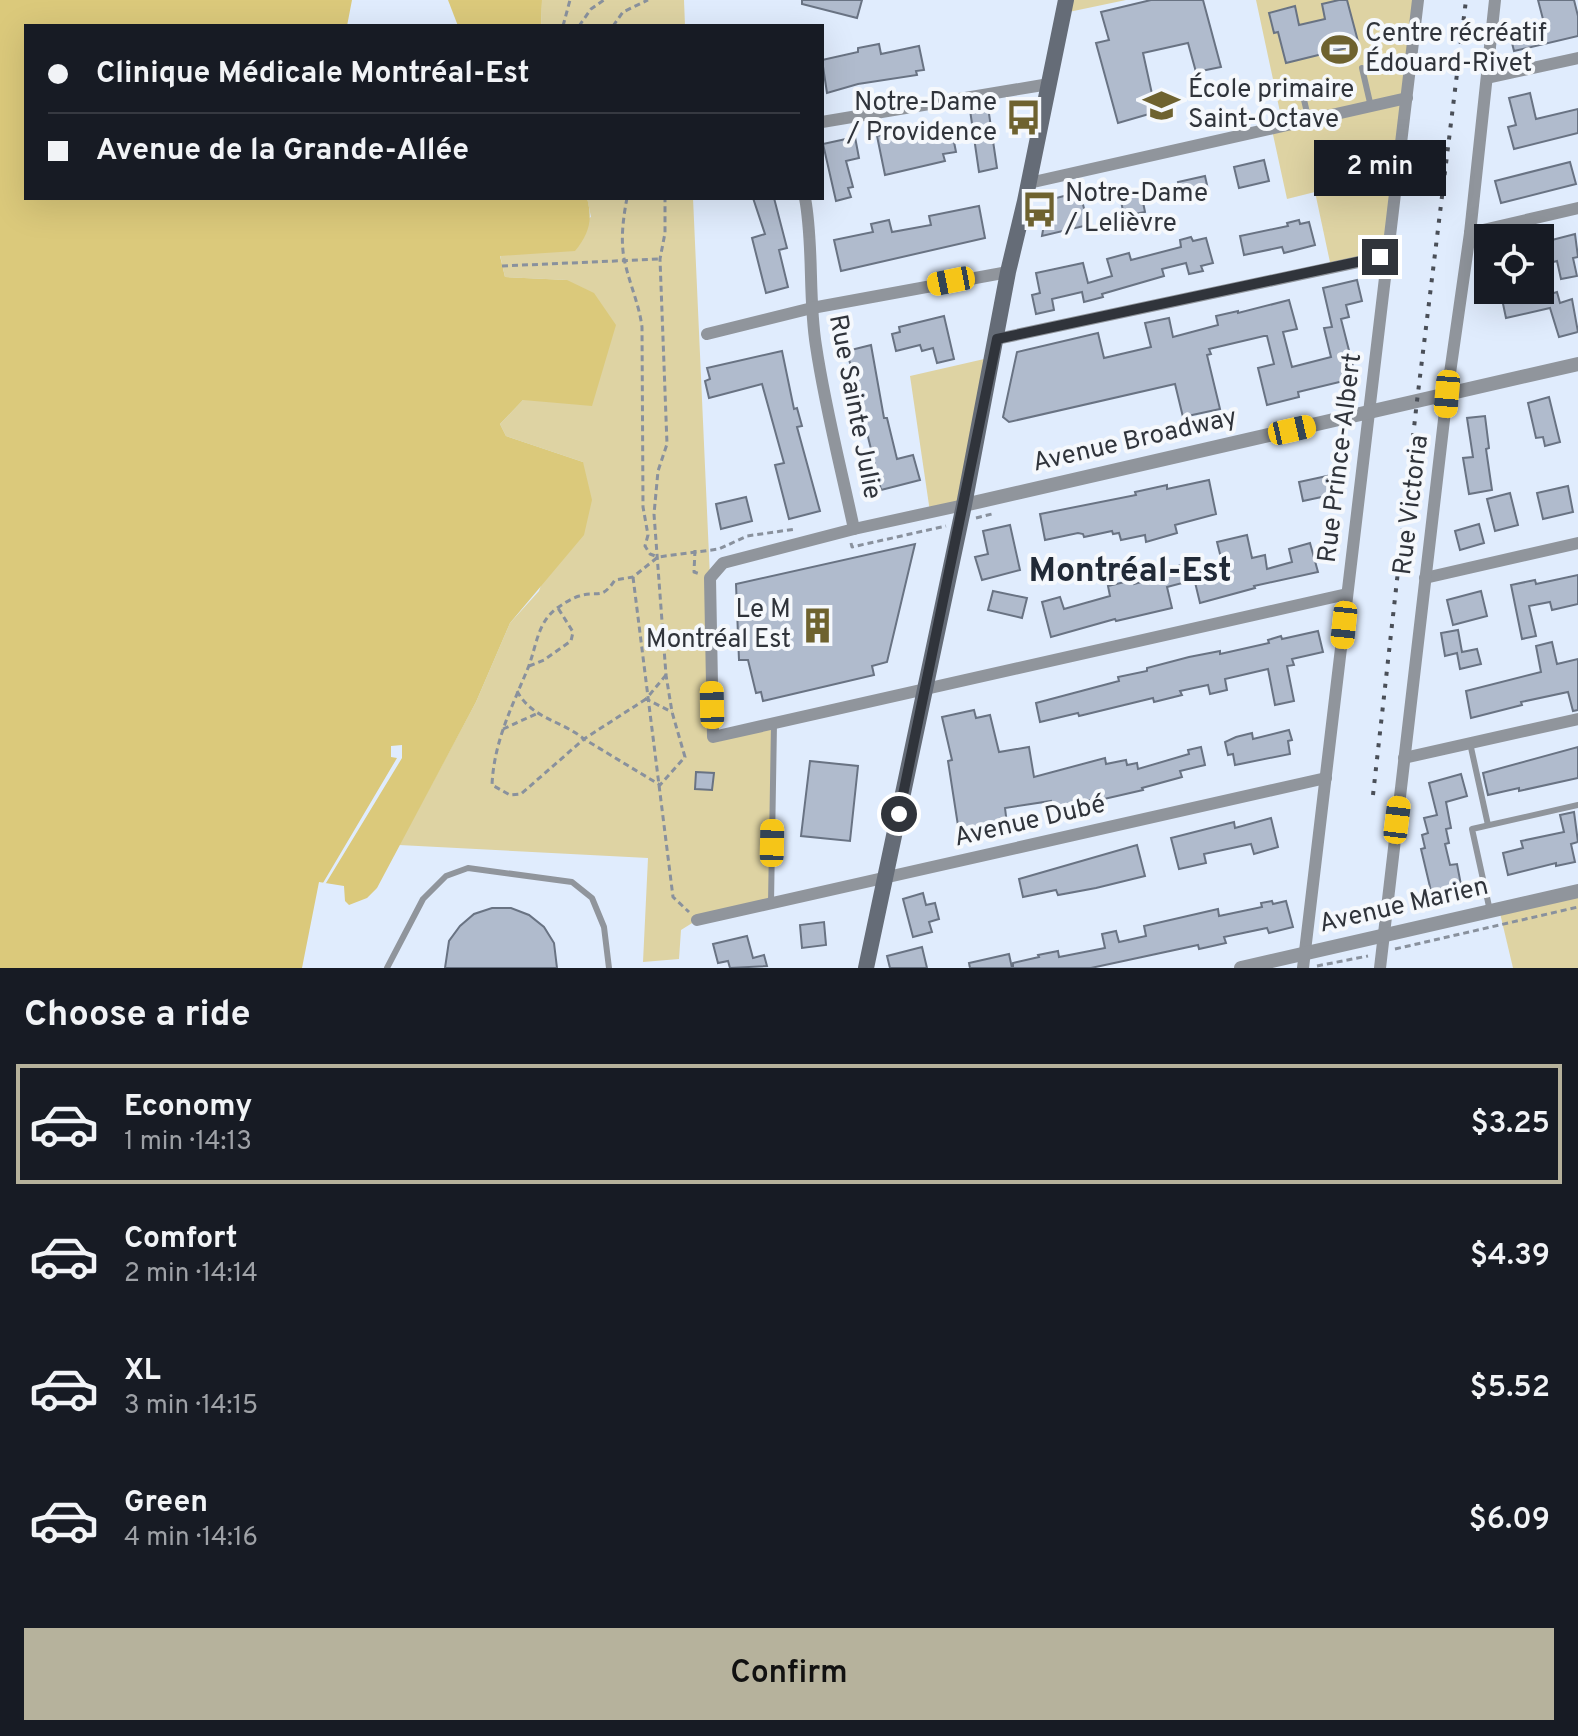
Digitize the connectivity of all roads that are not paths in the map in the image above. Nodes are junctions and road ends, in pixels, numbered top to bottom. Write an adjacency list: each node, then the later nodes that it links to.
1 (1066, 0): 8 (main road)
2 (1418, 0): 9 (street, Rue Prince-Albert)
3 (1495, 0): 6 (street, Rue Victoria)
4 (1578, 58): 6 (street)
5 (1362, 68): 10 (lane)
6 (1487, 78): 16 (street, Rue Victoria)
7 (1300, 83): 11 (lane)
8 (1049, 84): 12 (street); 13 (main road)
9 (1407, 98): 10 (street); 17 (street, Rue Prince-Albert)
10 (1371, 107): 11 (street)
11 (1309, 121): 13 (street)
12 (824, 122)
13 (1029, 183): 18 (main road)
14 (805, 200): 19 (street, Rue Sainte Julie)
15 (1578, 208): 16 (street)
16 (1470, 233): 23 (street, Rue Victoria)
17 (1387, 256): 21 (street); 24 (street, Rue Prince-Albert)
18 (1008, 272): 19 (street); 21 (main road)
19 (812, 308): 20 (street); 26 (street, Rue Sainte Julie)
20 (707, 334)
21 (997, 339): 25 (main road)
22 (1578, 364): 23 (street, Avenue Broadway)
23 (1447, 394): 24 (street, Avenue Broadway); 28 (street, Rue Victoria)
24 (1369, 412): 25 (street, Avenue Broadway); 29 (street, Rue Prince-Albert)
25 (964, 505): 26 (street, Avenue Broadway); 30 (main road)
26 (854, 529): 32 (street, Avenue Broadway)
27 (1578, 543): 28 (street)
28 (1425, 578): 34 (street, Rue Victoria)
29 (1347, 594): 30 (street); 35 (street, Rue Prince-Albert)
30 (924, 689): 32 (street); 38 (main road)
31 (1578, 719): 33 (street)
32 (774, 724): 40 (lane)
33 (1470, 743): 34 (street); 37 (lane)
34 (1404, 758): 43 (street, Rue Victoria)
35 (1326, 778): 38 (street, Avenue Dubé); 44 (street, Rue Prince-Albert)
36 (1578, 805): 37 (lane)
37 (1488, 825): 41 (lane)
38 (886, 877): 40 (street, Avenue Dubé); 47 (main road)
39 (1578, 891): 41 (street, Avenue Marien)
40 (771, 903): 42 (street, Avenue Dubé)
41 (1490, 911): 43 (street, Avenue Marien)
42 (697, 920)
43 (1383, 935): 44 (street, Avenue Marien); 49 (street, Rue Victoria)
44 (1308, 963): 48 (street, Avenue Marien)
45 (387, 968): 46 (lane)
46 (609, 968)
47 (866, 968)
48 (1241, 968)
49 (1380, 968)

